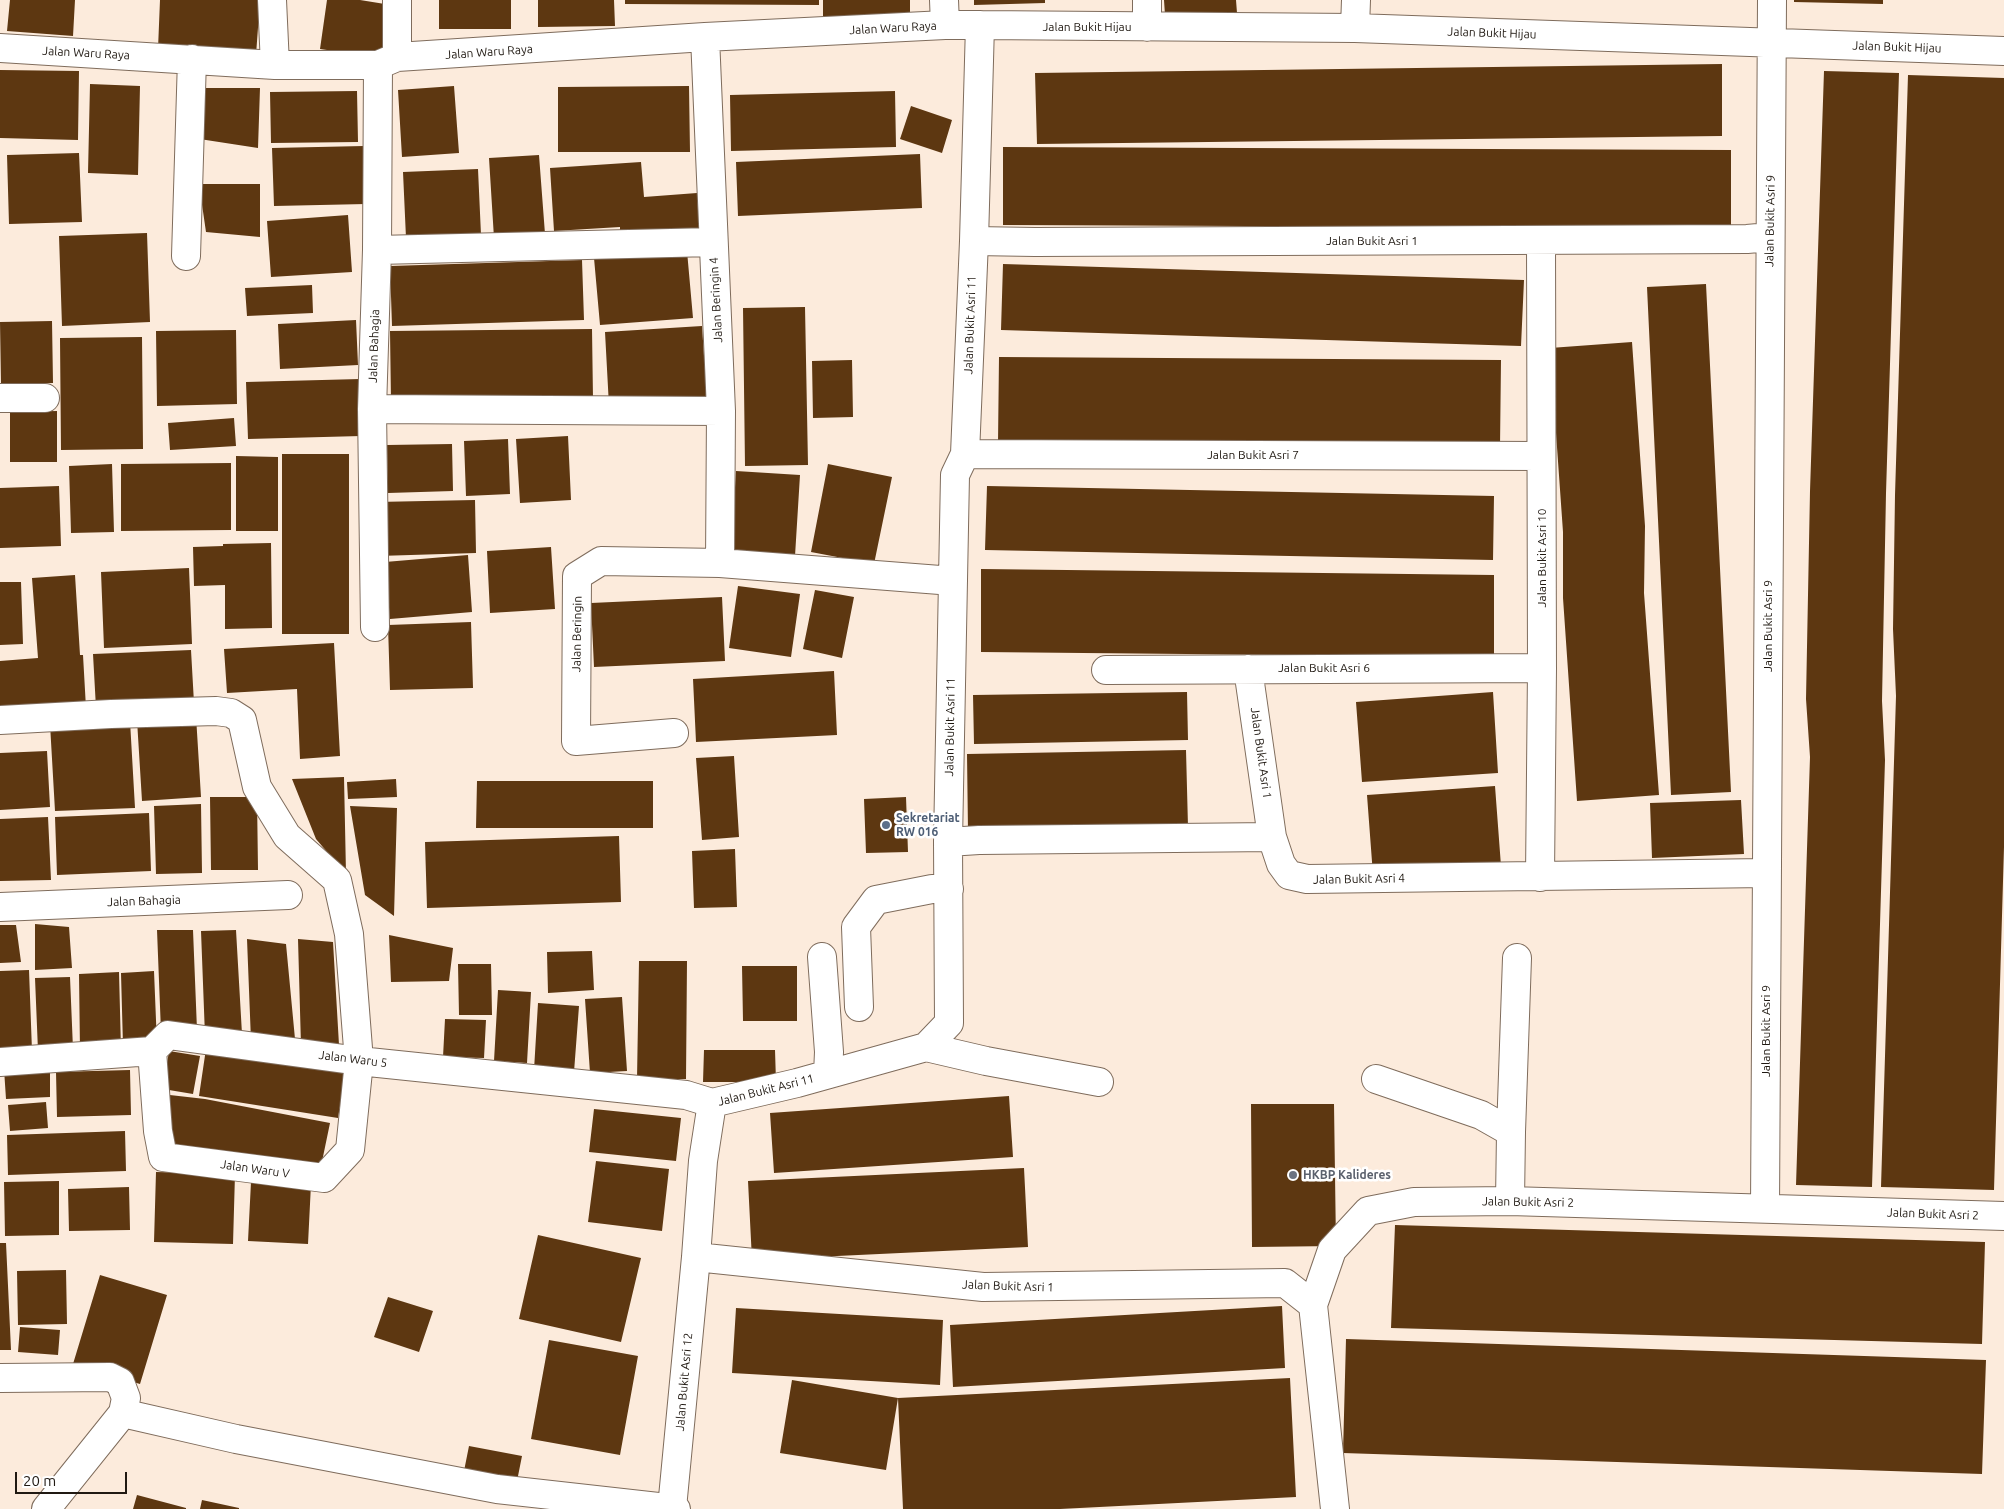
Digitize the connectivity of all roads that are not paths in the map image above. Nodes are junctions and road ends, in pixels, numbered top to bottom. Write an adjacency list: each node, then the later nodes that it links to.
1 (272, 0): 16 (street)
2 (397, 0): 15 (street, Jalan Bahagia)
3 (1147, 0): 8 (street)
4 (1356, 0): 9 (street)
5 (1772, 0): 11 (street, Jalan Bukit Asri 9)
6 (944, 13): 7 (street, Jalan Waru Raya); 10 (street, Jalan Waru Raya)
7 (980, 25): 8 (street, Jalan Bukit Hijau); 18 (street, Jalan Bukit Asri 11)
8 (1147, 27): 9 (street, Jalan Bukit Hijau)
9 (1355, 28): 11 (street, Jalan Bukit Hijau)
10 (705, 37): 15 (street, Jalan Waru Raya); 20 (street, Jalan Beringin 4)
11 (1772, 43): 13 (street, Jalan Bukit Hijau); 17 (street, Jalan Bukit Asri 9)
12 (0, 48): 14 (street, Jalan Waru Raya)
13 (2004, 51)
14 (192, 59): 16 (street, Jalan Waru Raya); 22 (street)
15 (388, 61): 16 (street, Jalan Waru Raya); 21 (street, Jalan Bahagia)
16 (275, 64)
17 (1770, 237): 19 (street, Jalan Bukit Asri 1); 39 (street, Jalan Bukit Asri 9)
18 (974, 240): 19 (street, Jalan Bukit Asri 1); 27 (street, Jalan Bukit Asri 11)
19 (1541, 240): 28 (street, Jalan Bukit Asri 10)
20 (713, 242): 21 (street); 26 (street, Jalan Beringin 4)
21 (377, 250): 25 (street, Jalan Bahagia)
22 (186, 256)
23 (0, 398): 24 (street)
24 (45, 398)
25 (372, 409): 26 (street); 31 (street, Jalan Bahagia)
26 (721, 411): 29 (street, Jalan Beringin 4)
27 (965, 454): 28 (street, Jalan Bukit Asri 7); 30 (street, Jalan Bukit Asri 11)
28 (1541, 456): 32 (street, Jalan Bukit Asri 10)
29 (720, 562): 30 (street); 36 (street, Jalan Beringin)
30 (953, 580): 38 (street, Jalan Bukit Asri 11)
31 (375, 627)
32 (1542, 668): 33 (street, Jalan Bukit Asri 6); 40 (street, Jalan Bukit Asri 10)
33 (1248, 669): 34 (street, Jalan Bukit Asri 6); 37 (street, Jalan Bukit Asri 1)
34 (1106, 670)
35 (0, 720): 49 (street)
36 (674, 733)
37 (1272, 837): 38 (street); 40 (street, Jalan Bukit Asri 4)
38 (948, 842): 41 (street, Jalan Bukit Asri 11)
39 (1766, 873): 40 (street, Jalan Bukit Asri 4); 57 (street, Jalan Bukit Asri 9)
40 (1540, 877)
41 (949, 889): 46 (street); 47 (street, Jalan Bukit Asri 11)
42 (288, 895): 43 (street, Jalan Bahagia)
43 (0, 907)
44 (822, 957): 51 (street)
45 (1517, 958): 55 (street)
46 (859, 1007)
47 (926, 1047): 51 (street, Jalan Bukit Asri 11); 53 (street)
48 (152, 1051): 49 (street, Jalan Waru 5); 49 (street, Jalan Waru V); 50 (street)
49 (359, 1061): 54 (street, Jalan Waru 5)
50 (0, 1062)
51 (828, 1074): 54 (street, Jalan Bukit Asri 11)
52 (1376, 1079): 55 (street)
53 (1099, 1082)
54 (712, 1103): 59 (street, Jalan Bukit Asri 11)
55 (1511, 1132): 56 (street)
56 (1510, 1201): 57 (street, Jalan Bukit Asri 2); 60 (street, Jalan Bukit Asri 2)
57 (1765, 1208): 58 (street, Jalan Bukit Asri 2)
58 (2004, 1216)
59 (696, 1257): 60 (street, Jalan Bukit Asri 1); 64 (street, Jalan Bukit Asri 12)
60 (1314, 1306): 66 (street, Jalan Bukit Asri 2)
61 (0, 1378): 62 (street)
62 (123, 1413): 63 (street, Jalan Bukit Asri 12); 65 (street)
63 (496, 1499): 64 (street, Jalan Bukit Asri 12)
64 (674, 1508)
65 (46, 1509)
66 (1335, 1509)

